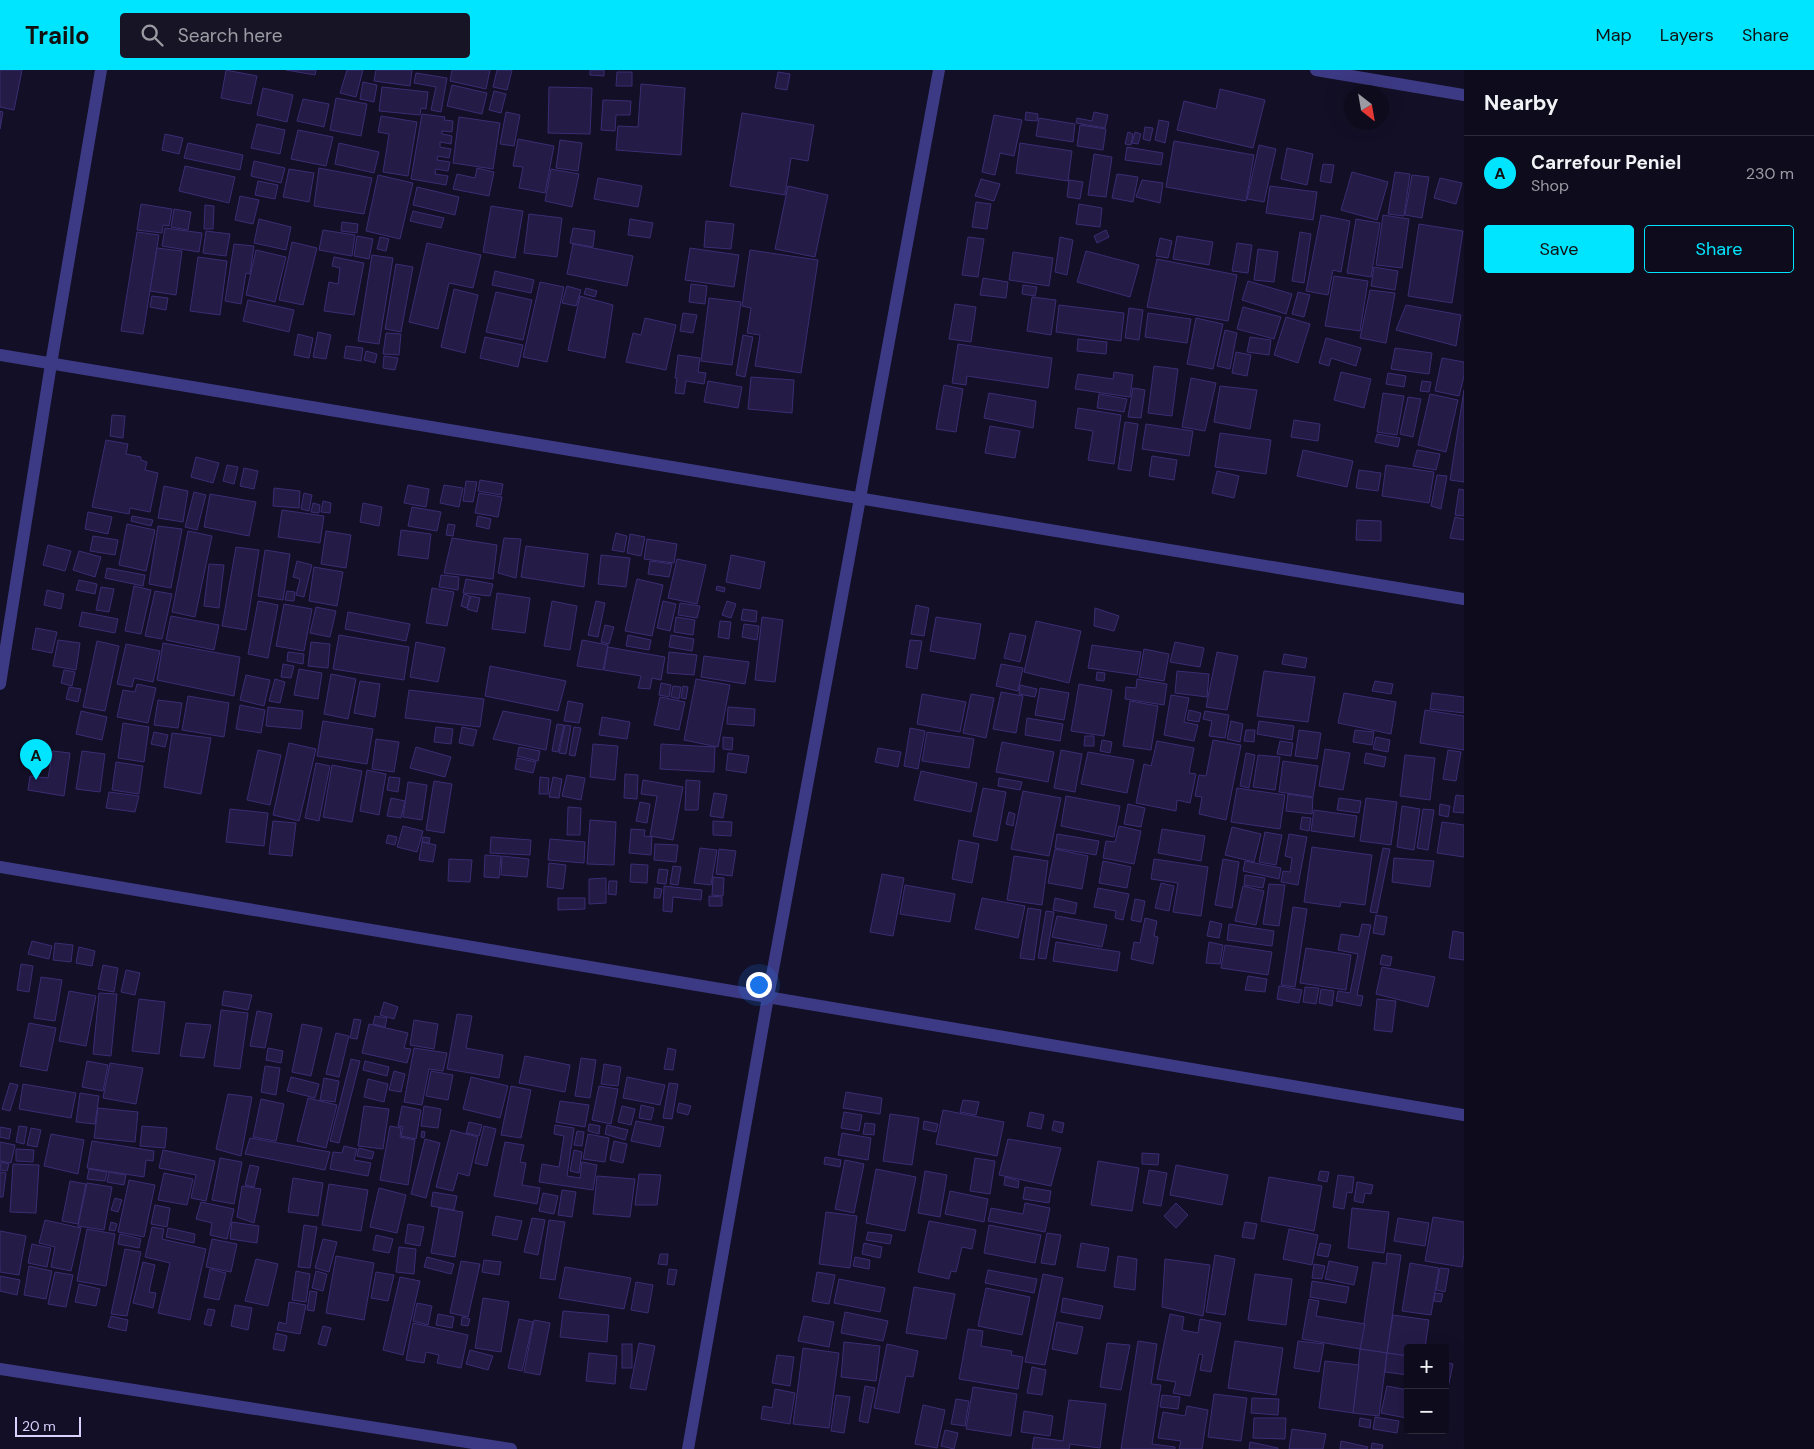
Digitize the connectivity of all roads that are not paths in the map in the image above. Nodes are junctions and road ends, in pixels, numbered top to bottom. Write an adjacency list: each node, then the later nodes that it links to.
1 (101, 70): 6 (street)
2 (939, 70): 7 (street)
3 (1316, 70): 4 (street)
4 (1464, 95)
5 (0, 355): 6 (street)
6 (51, 364): 7 (street); 9 (street)
7 (861, 498): 8 (street); 11 (street)
8 (1464, 599)
9 (0, 684)
10 (0, 867): 11 (street)
11 (768, 997): 12 (street); 15 (street)
12 (1464, 1114)
13 (0, 1369): 14 (street)
14 (511, 1449)
15 (688, 1449)

